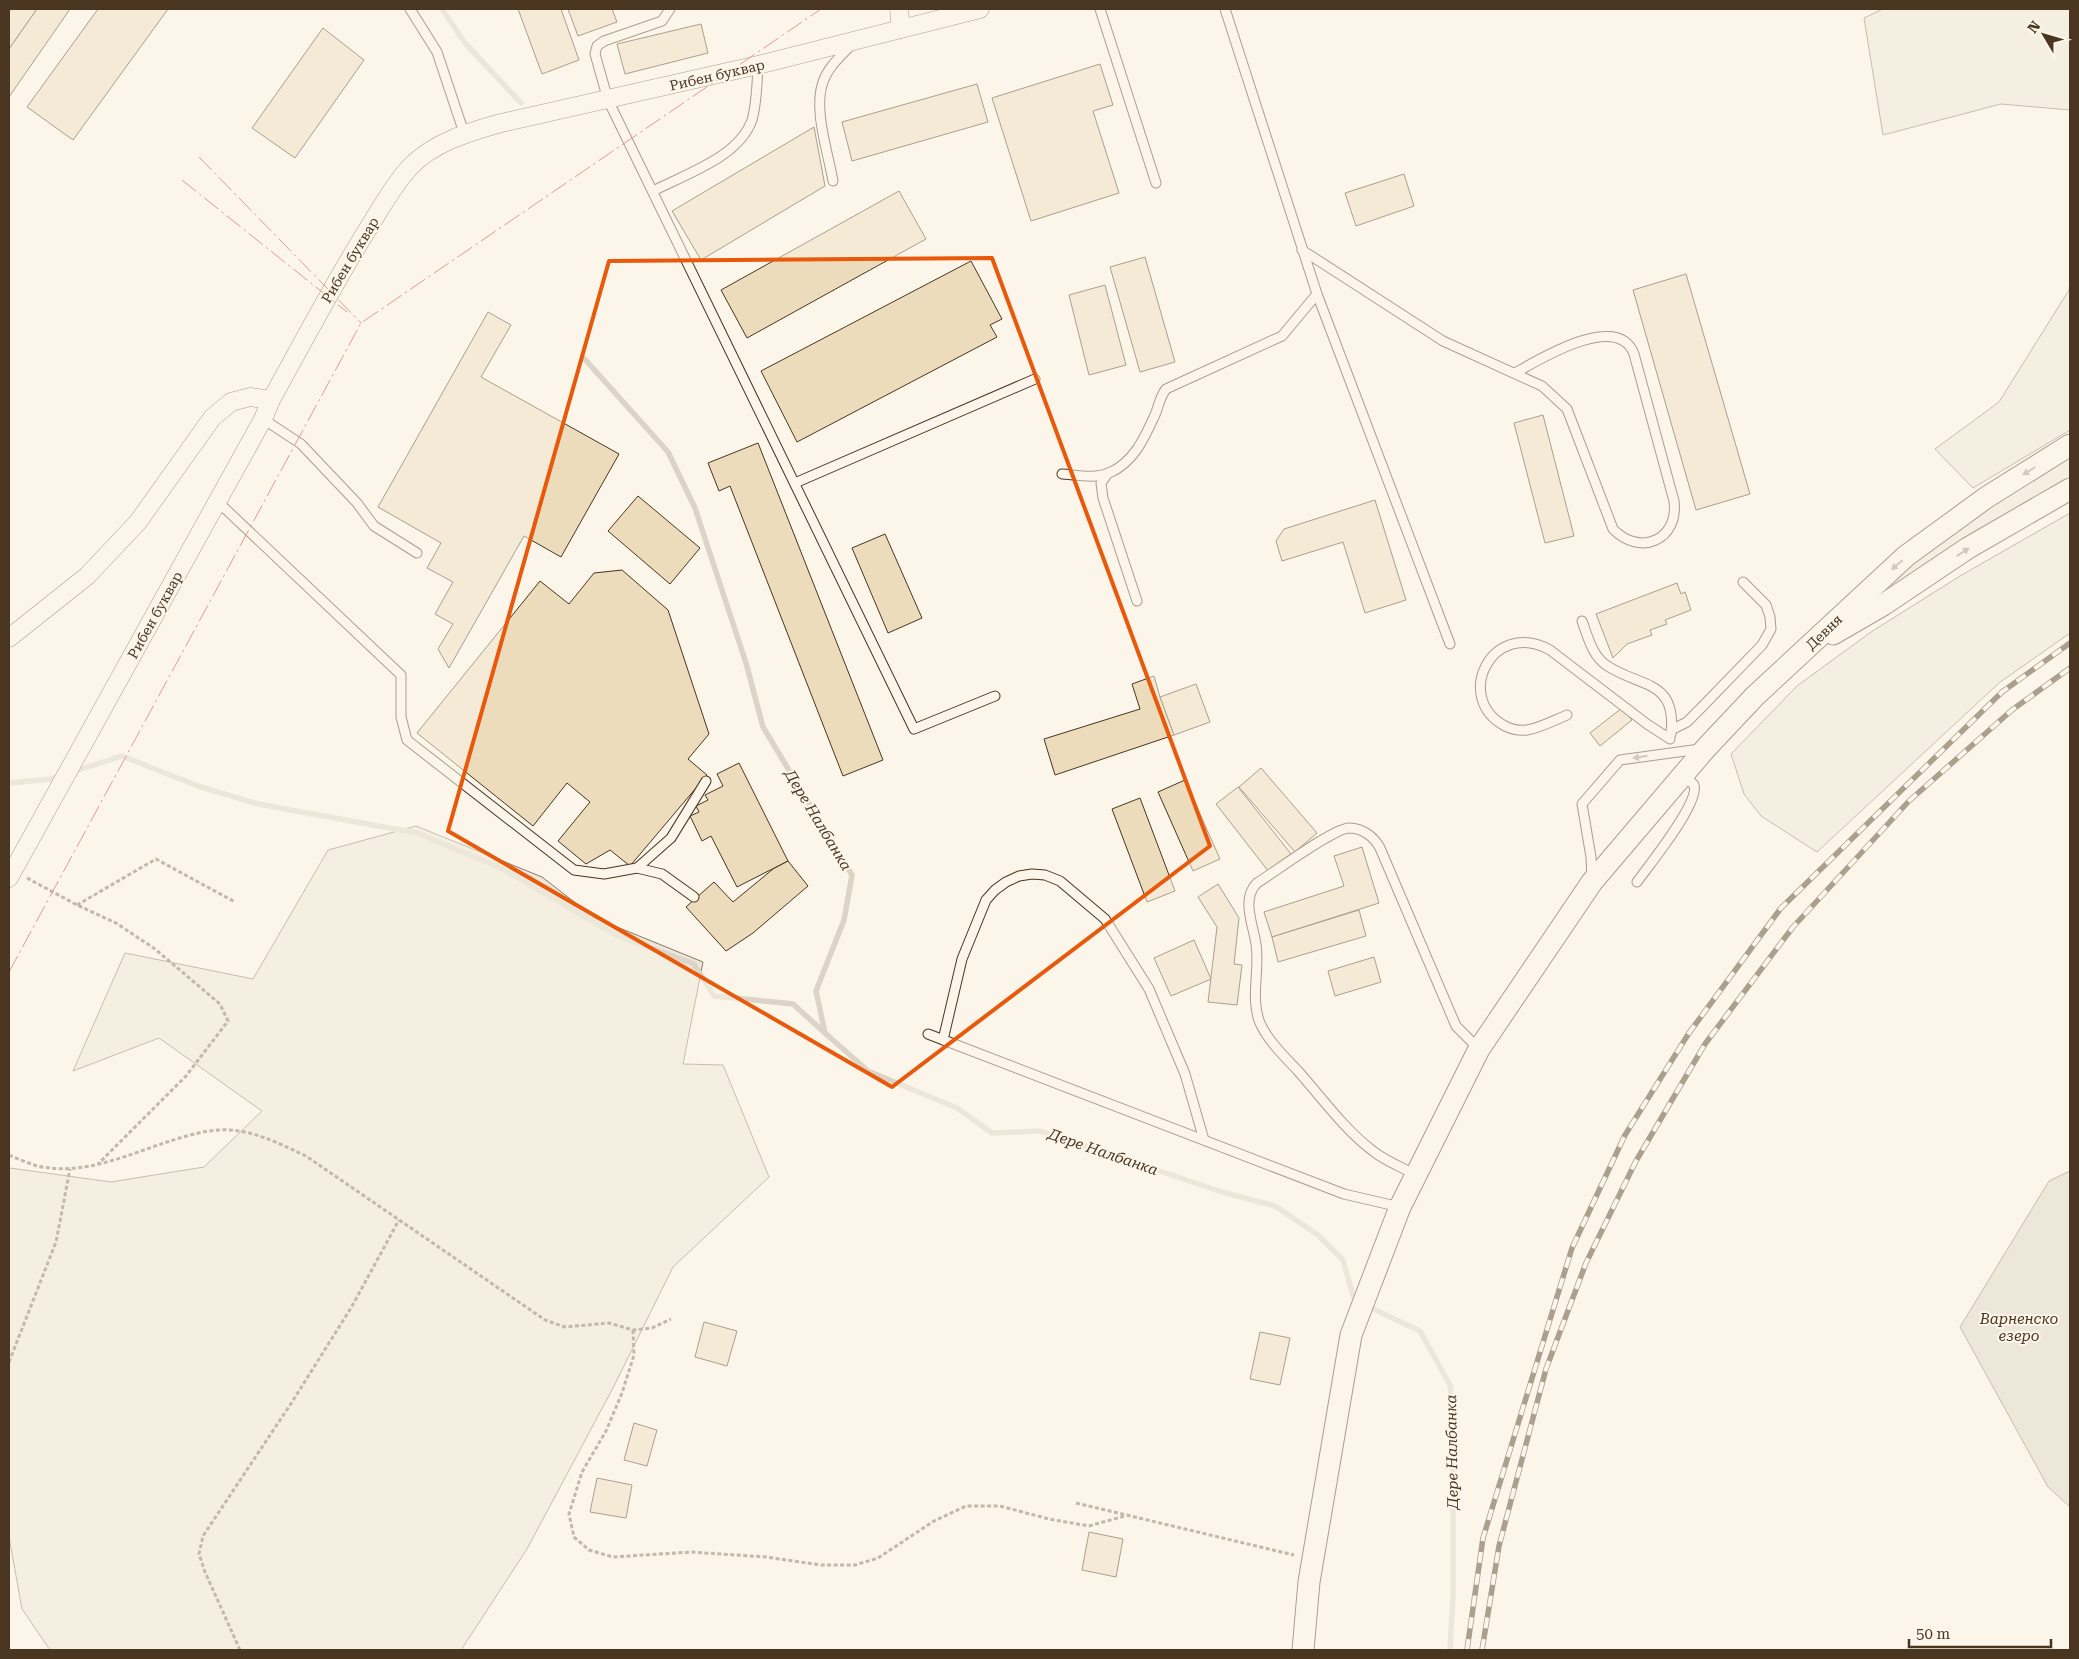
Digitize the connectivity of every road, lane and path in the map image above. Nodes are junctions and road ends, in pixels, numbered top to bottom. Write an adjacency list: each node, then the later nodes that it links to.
1 (410, 9): 11 (lane)
2 (670, 9): 10 (lane)
3 (899, 9): 7 (street)
4 (980, 9): 7 (street, Рибен буквар)
5 (1100, 9): 13 (lane)
6 (1224, 9): 15 (lane)
7 (901, 29): 8 (street, Рибен буквар)
8 (856, 40): 9 (street, Рибен буквар); 12 (lane)
9 (758, 66): 10 (street, Рибен буквар); 14 (lane)
10 (608, 100): 11 (street, Рибен буквар); 14 (lane)
11 (464, 133): 19 (street, Рибен буквар)
12 (833, 181)
13 (1156, 182)
14 (654, 191): 24 (lane)
15 (1302, 250): 16 (lane); 17 (lane)
16 (1317, 294): 23 (lane); 32 (lane)
17 (1515, 373): 17 (lane)
18 (1035, 379): 24 (lane)
19 (271, 400): 20 (street, Рибен буквар); 31 (street)
20 (263, 419): 26 (street, Рибен буквар); 27 (lane)
21 (2070, 445): 33 (street, Девня, one-way to 33)
22 (1062, 474): 23 (lane)
23 (1108, 474): 29 (lane)
24 (796, 483): 34 (lane)
25 (2070, 489): 33 (street, Девня, one-way to 25)
26 (217, 501): 41 (lane); 42 (street, Рибен буквар)
27 (417, 553)
28 (1743, 582): 36 (lane)
29 (1137, 601)
30 (1582, 621): 36 (lane)
31 (9, 638)
32 (1450, 644)
33 (1803, 652): 37 (street)
34 (995, 696)
35 (1567, 715): 36 (lane)
36 (1671, 735): 38 (lane)
37 (1706, 748): 38 (lane); 39 (street)
38 (1669, 753): 43 (lane, one-way to 43)
39 (1684, 775): 43 (street); 44 (lane)
40 (706, 781): 41 (lane)
41 (638, 868): 45 (lane)
42 (11, 874): 47 (path)
43 (1592, 882): 50 (street)
44 (1637, 882)
45 (694, 897)
46 (235, 902): 47 (path)
47 (77, 905): 53 (path)
48 (928, 1034): 49 (lane)
49 (943, 1040): 51 (lane); 51 (lane)
50 (1479, 1049): 55 (street); 55 (lane)
51 (1204, 1140): 56 (lane)
52 (9, 1155): 54 (path)
53 (97, 1166): 54 (path); 57 (path)
54 (70, 1169): 60 (path)
55 (1416, 1175): 56 (street)
56 (1400, 1208): 63 (street)
57 (399, 1220): 59 (path); 64 (path)
58 (671, 1319): 59 (path)
59 (633, 1330): 62 (path)
60 (9, 1362)
61 (1076, 1503): 62 (path)
62 (1125, 1516): 63 (path)
63 (1313, 1560): 65 (street)
64 (240, 1650)
65 (1303, 1650)

